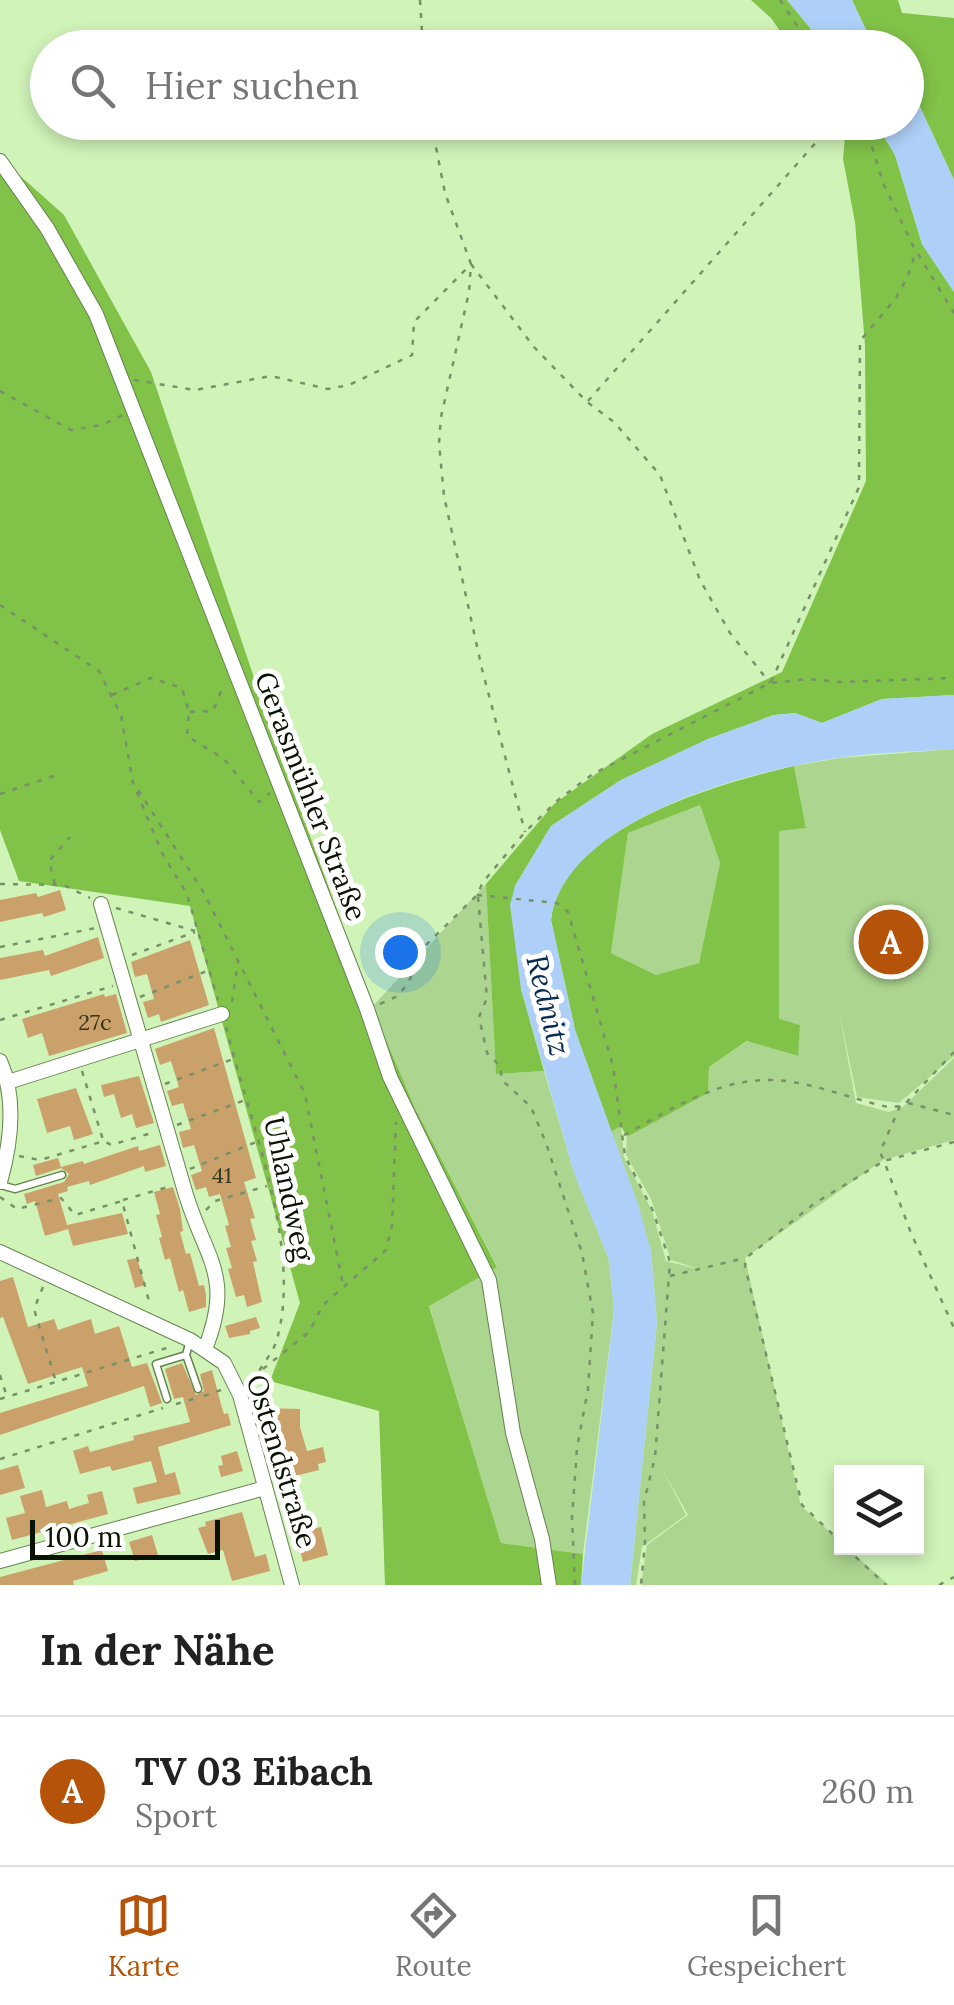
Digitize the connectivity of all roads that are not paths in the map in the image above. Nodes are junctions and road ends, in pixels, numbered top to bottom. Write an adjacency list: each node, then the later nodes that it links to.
1 (0, 161): 17 (street, Gerasmühler Straße)
2 (101, 904): 4 (street)
3 (222, 1011): 4 (street)
4 (140, 1040): 6 (street); 11 (street)
5 (0, 1061): 6 (street)
6 (8, 1082): 8 (street)
7 (62, 1175): 8 (lane)
8 (0, 1183)
9 (0, 1252): 10 (street, Ostendstraße)
10 (188, 1348): 11 (street, Ostendstraße); 12 (lane); 13 (lane)
11 (205, 1349): 14 (street, Ostendstraße)
12 (198, 1389)
13 (166, 1399)
14 (266, 1488): 15 (street); 16 (street, Ostendstraße)
15 (0, 1562)
16 (292, 1585)
17 (549, 1585)

